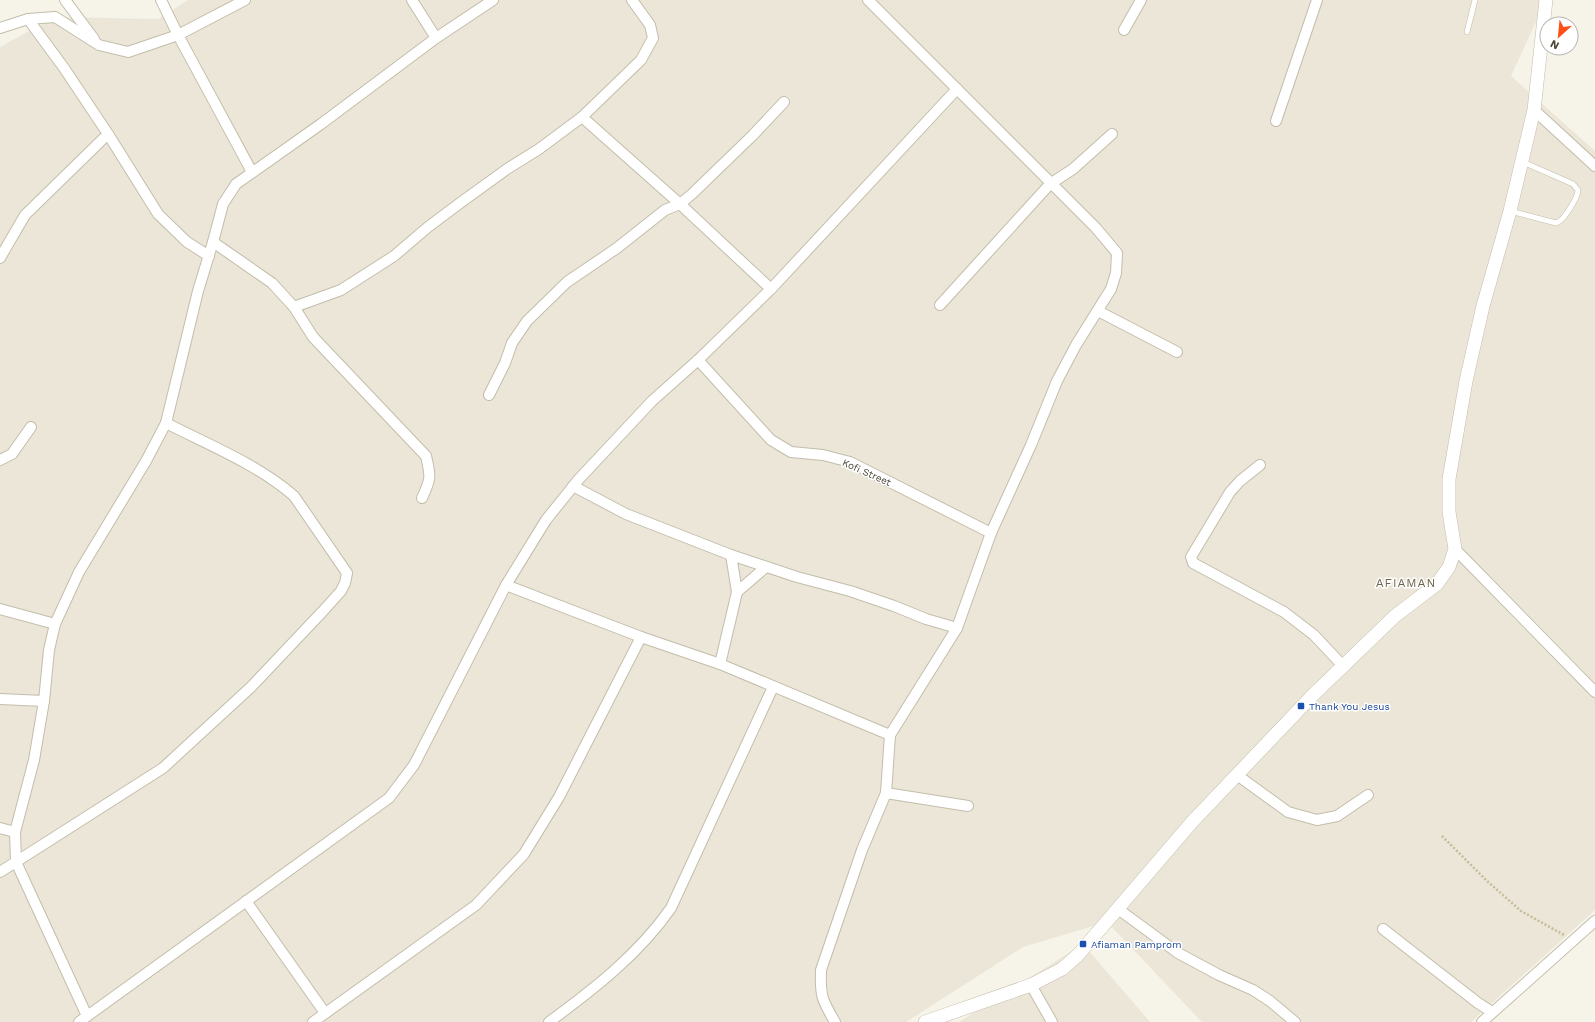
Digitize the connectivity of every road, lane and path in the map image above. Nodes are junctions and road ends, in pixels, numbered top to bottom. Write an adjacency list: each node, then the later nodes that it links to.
1 (65, 0): 18 (street)
2 (161, 0): 16 (street)
3 (245, 0): 16 (street)
4 (412, 0): 17 (street)
5 (493, 0): 17 (street)
6 (632, 0): 22 (street)
7 (1142, 0): 14 (street)
8 (1318, 0): 23 (street)
9 (1475, 0): 15 (lane)
10 (1546, 0): 21 (street)
11 (873, 2): 19 (street)
12 (28, 19): 13 (street); 18 (street); 24 (street)
13 (0, 28)
14 (1124, 30)
15 (1467, 32)
16 (178, 35): 18 (street); 28 (street)
17 (436, 38): 28 (street)
18 (99, 45)
19 (957, 90): 29 (street); 35 (street)
20 (784, 102): 30 (street)
21 (1534, 110): 26 (street); 27 (street)
22 (582, 117): 30 (street); 37 (street)
23 (1276, 121)
24 (108, 134): 33 (street); 34 (street)
25 (1112, 134): 29 (street)
26 (1522, 162): 31 (street); 31 (lane)
27 (1595, 166)
28 (252, 172): 32 (street)
29 (1050, 184): 36 (street); 38 (street)
30 (680, 204): 35 (street); 41 (street)
31 (1510, 212): 49 (street)
32 (214, 242): 33 (street); 37 (street)
33 (209, 256): 42 (street)
34 (0, 258)
35 (771, 289): 40 (street)
36 (940, 305)
37 (294, 307): 47 (street)
38 (1098, 311): 39 (street); 48 (street)
39 (1177, 352)
40 (698, 360): 46 (street); 48 (street, Kofi Street)
41 (489, 395)
42 (166, 423): 55 (street); 72 (street)
43 (31, 427): 44 (street)
44 (0, 460)
45 (1260, 465): 59 (street)
46 (573, 486): 50 (street); 52 (street)
47 (422, 498)
48 (991, 532): 56 (street)
49 (1455, 549): 59 (street); 61 (street)
50 (731, 554): 51 (street); 53 (street)
51 (766, 567): 53 (street); 56 (street)
52 (506, 585): 57 (street); 74 (street)
53 (737, 592): 58 (street)
54 (0, 609): 55 (street)
55 (55, 624): 63 (street)
56 (957, 628): 64 (street)
57 (640, 637): 58 (street); 81 (street)
58 (720, 664): 60 (street)
59 (1343, 666): 65 (street)
60 (773, 687): 64 (street); 84 (street)
61 (1595, 692)
62 (0, 699): 63 (street)
63 (44, 701): 70 (street)
64 (890, 735): 66 (street)
65 (1237, 775): 67 (street); 75 (street)
66 (886, 793): 68 (street); 85 (street)
67 (1368, 795)
68 (968, 806)
69 (0, 828): 70 (street)
70 (15, 832): 72 (street)
71 (1442, 836): 78 (path)
72 (16, 862): 73 (street); 82 (street)
73 (0, 872)
74 (246, 901): 81 (street); 82 (street)
75 (1118, 910): 79 (street); 88 (street)
76 (1595, 921): 78 (street)
77 (1383, 929): 80 (street)
78 (1574, 940): 80 (street)
79 (1031, 985): 86 (street); 87 (street)
80 (1492, 1012): 89 (street)
81 (325, 1013): 83 (street)
82 (83, 1019)
83 (313, 1022)
84 (549, 1022)
85 (835, 1022)
86 (925, 1022)
87 (1052, 1022)
88 (1295, 1022)
89 (1482, 1022)

